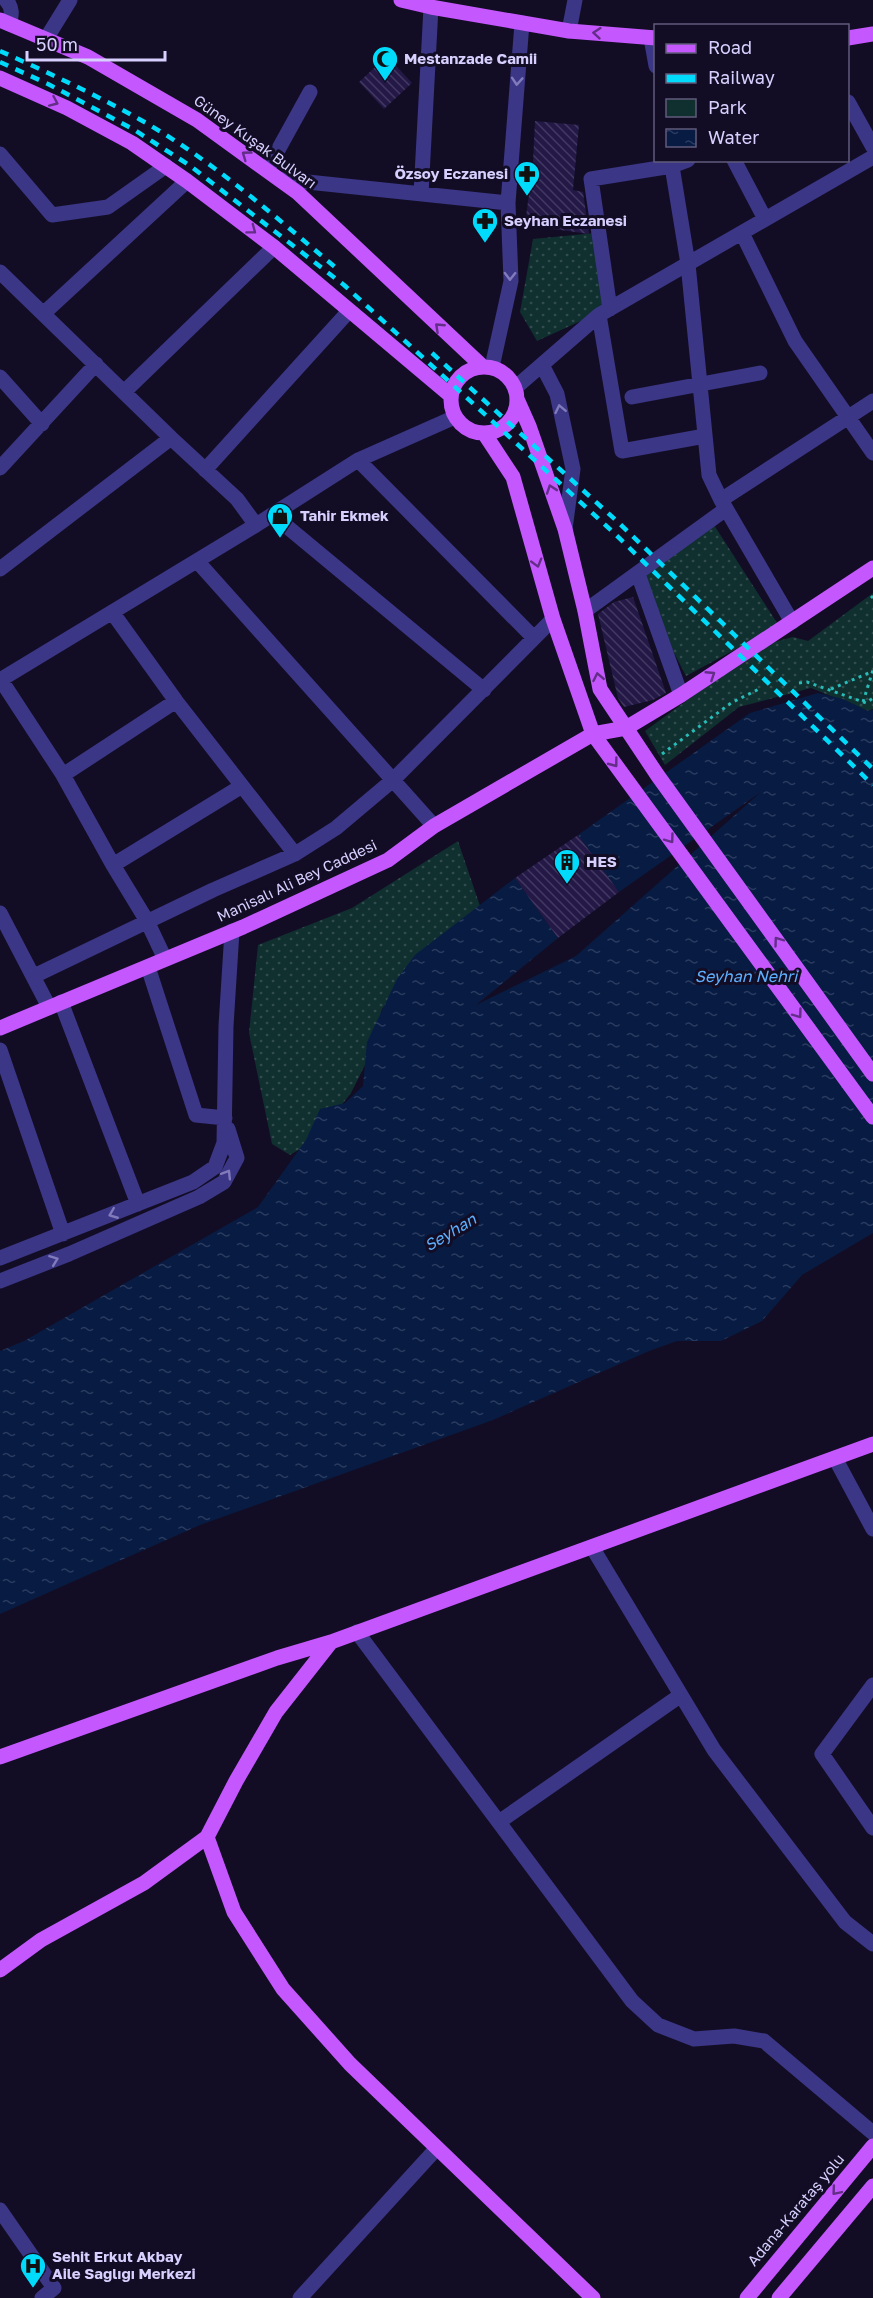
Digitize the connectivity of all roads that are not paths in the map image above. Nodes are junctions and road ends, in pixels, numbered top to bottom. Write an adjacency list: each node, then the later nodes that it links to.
1 (6, 0): 7 (street)
2 (70, 0): 13 (street)
3 (401, 0): 6 (main road)
4 (575, 0): 9 (street)
5 (465, 6): 6 (main road); 8 (main road)
6 (431, 8): 25 (street)
7 (4, 22): 13 (main road, Güney Kuşak Bulvarı)
8 (522, 23): 9 (main road); 26 (street, one-way to 26)
9 (569, 31): 11 (main road, one-way to 9)
10 (873, 34): 12 (main road)
11 (653, 38)
12 (849, 38)
13 (46, 39): 23 (main road, Güney Kuşak Bulvarı, one-way to 13)
14 (0, 78): 22 (main road, one-way to 22)
15 (310, 92): 23 (street)
16 (849, 104): 17 (street)
17 (873, 147)
18 (0, 154): 22 (street)
19 (873, 157): 27 (street)
20 (735, 162): 27 (street)
21 (671, 163): 30 (street); 33 (street)
22 (166, 166): 24 (main road)
23 (273, 175): 25 (street); 37 (main road, Güney Kuşak Bulvarı, one-way to 23)
24 (187, 181): 29 (main road, one-way to 29); 34 (street)
25 (421, 194): 26 (street)
26 (508, 203): 37 (street, one-way to 37)
27 (765, 219): 28 (street)
28 (742, 232): 30 (street); 47 (street)
29 (274, 247): 32 (main road); 41 (street)
30 (688, 264): 33 (street); 40 (street)
31 (0, 272): 34 (street)
32 (349, 311): 43 (main road); 55 (street)
33 (604, 312): 36 (street); 50 (street)
34 (44, 314): 35 (street)
35 (96, 364): 41 (street); 48 (street)
36 (542, 365): 42 (street); 59 (street, one-way to 36)
37 (487, 367): 42 (main road); 43 (main road)
38 (760, 373): 40 (street)
39 (0, 377): 48 (street)
40 (700, 384): 44 (street); 50 (street)
41 (124, 392): 51 (street)
42 (516, 394): 49 (main road); 59 (main road, one-way to 42)
43 (450, 395): 46 (main road)
44 (632, 397)
45 (873, 401): 47 (street)
46 (455, 417): 49 (main road); 53 (street)
47 (848, 417): 52 (street); 56 (street)
48 (42, 424): 54 (street)
49 (484, 433): 66 (main road, one-way to 66)
50 (705, 436): 56 (street)
51 (171, 438): 55 (street); 62 (street)
52 (873, 453)
53 (358, 460): 57 (street); 68 (street)
54 (0, 468)
55 (205, 470): 58 (street)
56 (724, 505): 63 (street); 67 (street)
57 (273, 515): 58 (street); 70 (street)
58 (256, 525): 60 (street)
59 (565, 529): 64 (main road)
60 (197, 561): 65 (street); 76 (street)
61 (873, 568): 67 (main road)
62 (0, 569)
63 (638, 574): 64 (street); 71 (street)
64 (585, 611): 73 (main road, one-way to 64)
65 (112, 612): 69 (street); 72 (street)
66 (553, 619): 68 (street); 74 (main road)
67 (792, 622): 71 (main road, one-way to 67)
68 (534, 638): 70 (street)
69 (0, 680): 75 (street)
70 (484, 690): 76 (street)
71 (681, 695): 73 (main road)
72 (176, 701): 75 (street); 77 (street)
73 (626, 728): 74 (main road, Manisalı Ali Bey Caddesi); 90 (main road, one-way to 73)
74 (593, 734): 78 (main road, Manisalı Ali Bey Caddesi); 91 (main road, one-way to 91)
75 (63, 775): 80 (street)
76 (393, 780): 78 (street); 79 (street)
77 (242, 786): 79 (street); 80 (street)
78 (434, 826): 83 (main road, Manisalı Ali Bey Caddesi)
79 (295, 854): 82 (street)
80 (113, 865): 82 (street)
81 (0, 913): 86 (street)
82 (147, 921): 84 (street); 86 (street)
83 (232, 931): 84 (main road, Manisalı Ali Bey Caddesi); 92 (street)
84 (165, 959): 85 (main road, Manisalı Ali Bey Caddesi)
85 (148, 967): 87 (main road, Manisalı Ali Bey Caddesi); 92 (street)
86 (34, 976): 87 (street)
87 (55, 1004): 88 (main road, Manisalı Ali Bey Caddesi); 93 (street)
88 (0, 1029)
89 (0, 1050): 94 (street)
90 (873, 1074)
91 (873, 1117)
92 (225, 1118): 93 (street); 96 (street, one-way to 92)
93 (138, 1204): 94 (street, one-way to 94)
94 (63, 1234): 95 (street)
95 (0, 1258)
96 (0, 1281)
97 (873, 1444): 98 (main road)
98 (835, 1458): 99 (street); 100 (main road)
99 (873, 1529)
100 (592, 1547): 101 (main road); 104 (street)
101 (357, 1632): 102 (main road); 106 (street)
102 (331, 1642): 105 (main road); 108 (main road)
103 (873, 1684): 107 (street)
104 (681, 1695): 106 (street); 109 (street)
105 (0, 1757)
106 (499, 1822): 111 (street)
107 (873, 1828)
108 (207, 1837): 110 (main road); 113 (main road)
109 (873, 1944)
110 (0, 1970)
111 (873, 2133)
112 (873, 2146): 119 (main road, Adana-Karataş yolu, one-way to 119)
113 (437, 2148): 117 (street); 118 (main road)
114 (873, 2186): 120 (main road)
115 (0, 2210): 116 (street)
116 (42, 2298)
117 (300, 2298)
118 (593, 2298)
119 (747, 2298)
120 (779, 2298)

